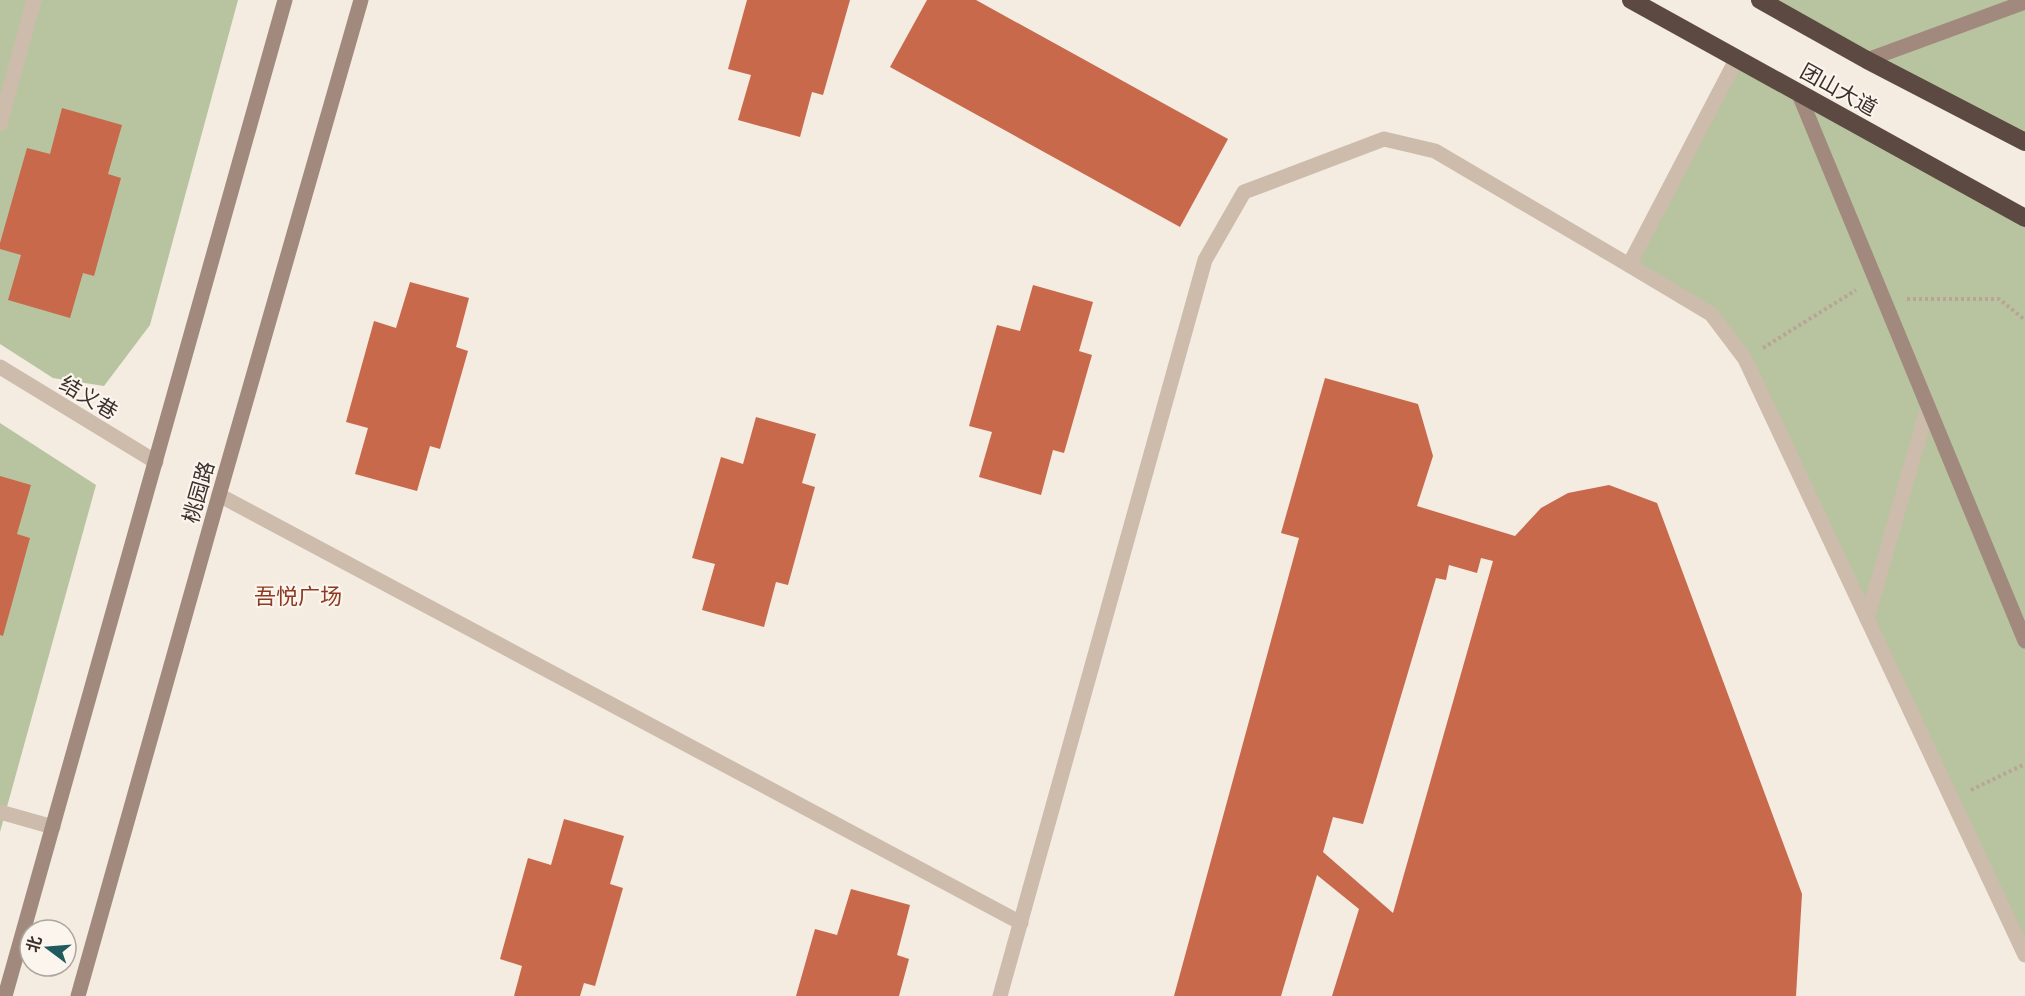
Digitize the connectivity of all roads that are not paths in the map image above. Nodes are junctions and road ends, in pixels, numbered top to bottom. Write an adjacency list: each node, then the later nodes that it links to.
1 (34, 0): 10 (street)
2 (285, 0): 16 (main road)
3 (361, 0): 17 (main road, 桃园路)
4 (1631, 0): 7 (highway, 团山大道)
5 (1760, 0): 8 (highway, 团山大道)
6 (2025, 2): 8 (main road)
7 (1737, 58): 9 (highway, 团山大道); 13 (street)
8 (1867, 60): 11 (highway, 团山大道)
9 (1797, 92): 12 (highway, 团山大道); 15 (main road)
10 (0, 124)
11 (2025, 142)
12 (2025, 218)
13 (1629, 265): 18 (street); 22 (street)
14 (0, 367): 16 (street, 结义巷)
15 (1928, 406): 18 (street); 19 (main road)
16 (156, 462): 21 (main road)
17 (219, 495): 22 (street); 25 (main road, 桃园路)
18 (1867, 619): 23 (street)
19 (2025, 641)
20 (0, 812): 21 (street)
21 (53, 827): 24 (main road)
22 (1020, 923): 26 (street)
23 (2025, 956)
24 (5, 996)
25 (78, 996)
26 (1000, 996)

